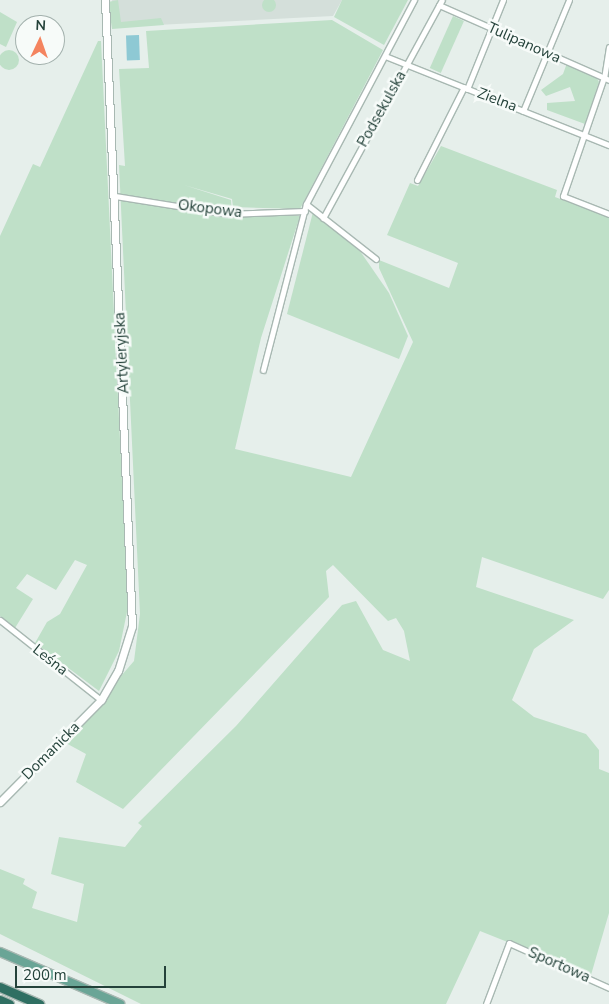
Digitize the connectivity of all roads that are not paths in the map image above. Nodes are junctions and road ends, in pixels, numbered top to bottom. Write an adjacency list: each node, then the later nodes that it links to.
1 (105, 0): 17 (street, Artyleryjska)
2 (414, 0): 9 (street)
3 (504, 0): 6 (street)
4 (569, 0): 8 (street)
5 (441, 3): 6 (street, Tulipanowa); 10 (street, Podsekulska)
6 (491, 28): 8 (street, Tulipanowa); 12 (street)
7 (609, 47): 11 (street)
8 (546, 53): 11 (street, Tulipanowa); 13 (street)
9 (384, 56): 10 (street, Zielna); 18 (street)
10 (406, 66): 12 (street, Zielna); 21 (street, Podsekulska)
11 (607, 78): 14 (street)
12 (465, 88): 13 (street, Zielna); 16 (street)
13 (523, 111): 14 (street, Zielna)
14 (585, 135): 15 (street, Zielna); 20 (street)
15 (609, 144)
16 (416, 180)
17 (115, 196): 19 (street, Okopowa); 25 (street, Artyleryjska)
18 (306, 204): 19 (street); 21 (street)
19 (304, 211): 23 (street)
20 (609, 214)
21 (323, 218): 22 (street)
22 (376, 260)
23 (264, 370)
24 (0, 620): 25 (street, Leśna)
25 (101, 700): 26 (street, Domanicka)
26 (0, 802)
27 (0, 952): 33 (main road)
28 (0, 987): 32 (highway)
29 (609, 988): 34 (street, Sportowa)
30 (0, 1000): 31 (highway)
31 (9, 1004)
32 (39, 1004)
33 (120, 1004)
34 (486, 1004)

